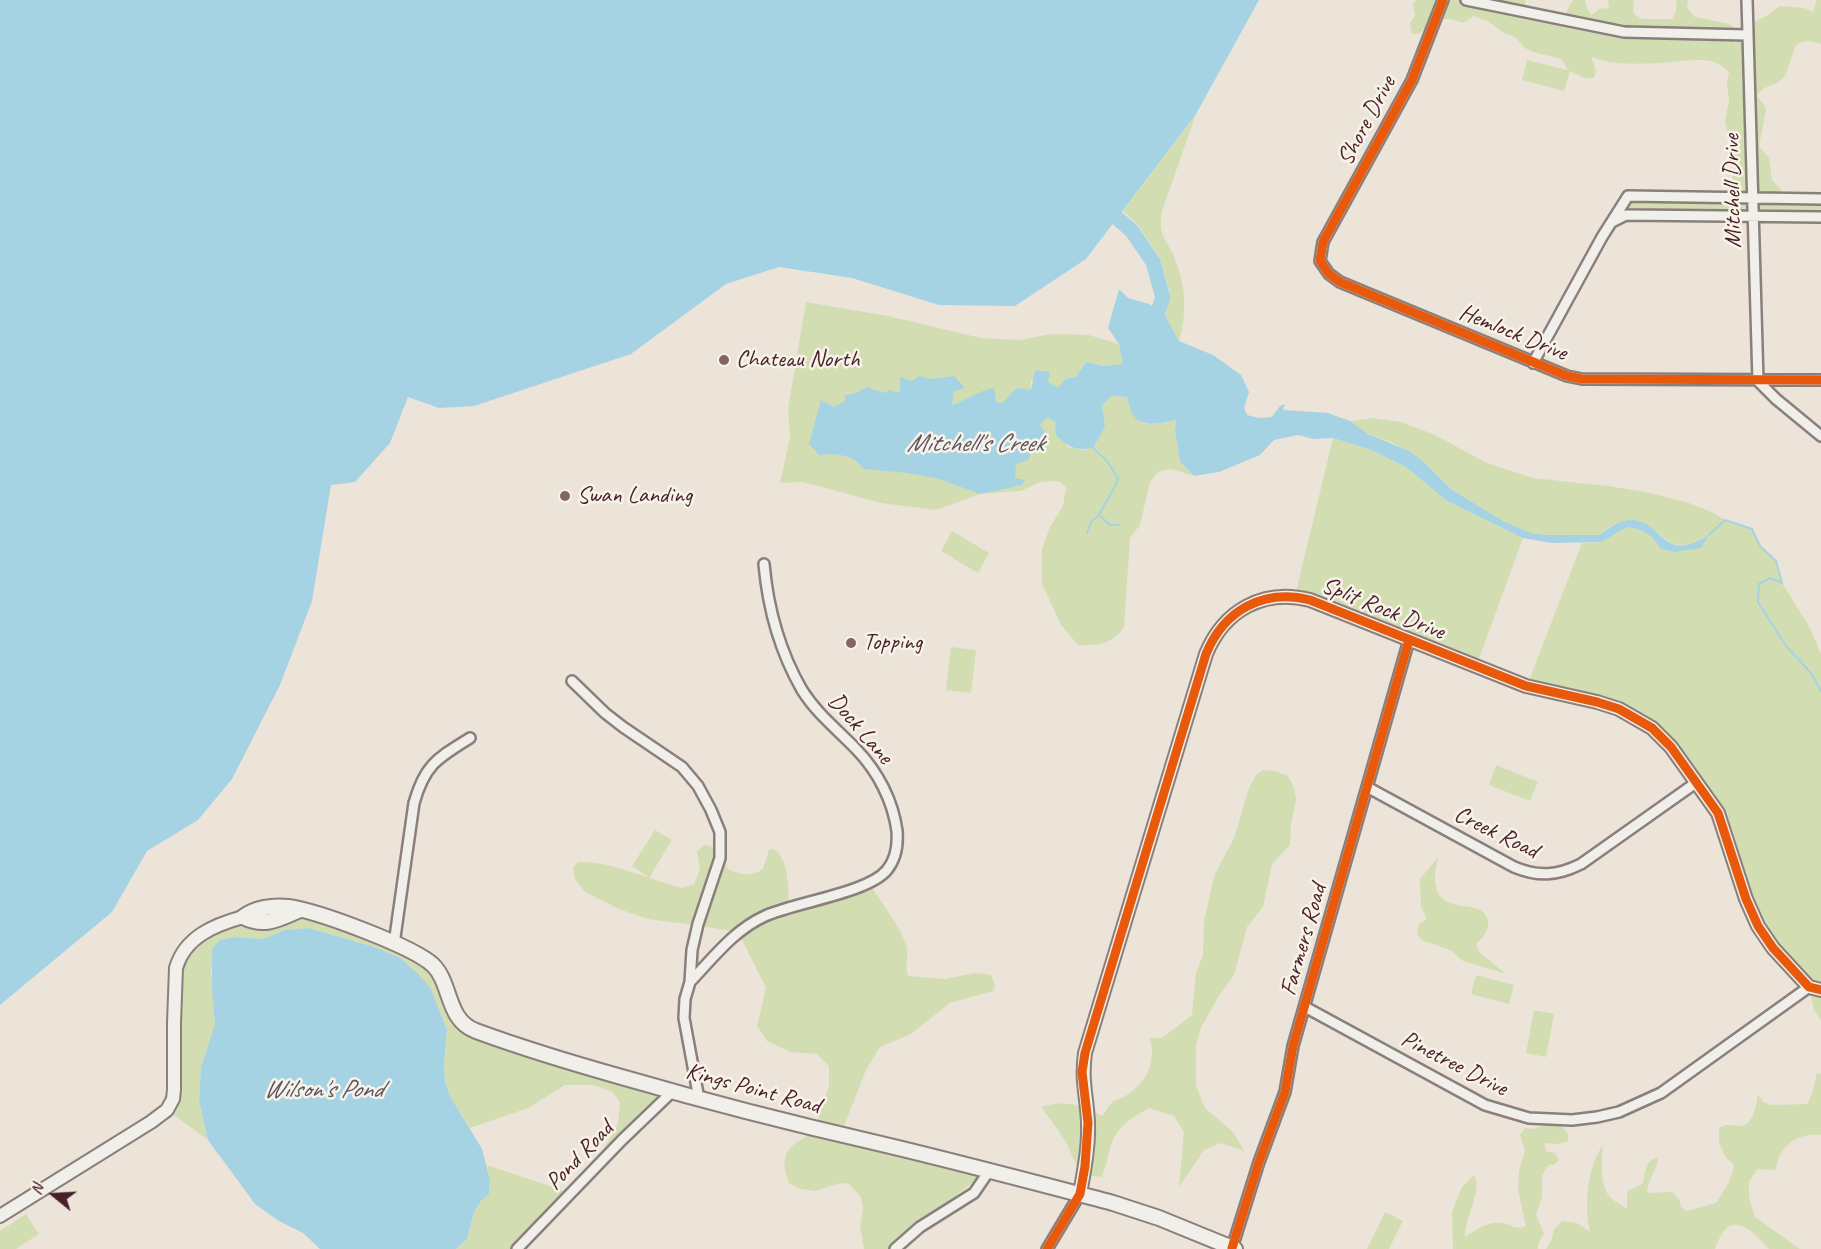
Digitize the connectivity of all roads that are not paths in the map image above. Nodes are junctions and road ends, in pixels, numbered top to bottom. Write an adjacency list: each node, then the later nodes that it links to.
1 (1443, 0): 10 (street, Shore Drive)
2 (1466, 0): 4 (street)
3 (1747, 0): 4 (street, Mitchell Drive)
4 (1748, 35): 5 (street, Mitchell Drive)
5 (1754, 199): 6 (street); 7 (street, Mitchell Drive); 9 (street)
6 (1821, 199)
7 (1754, 216): 8 (street); 9 (street); 13 (street, Mitchell Drive)
8 (1821, 217)
9 (1612, 222): 11 (street)
10 (1320, 258): 11 (street, Hemlock Drive)
11 (1533, 363): 13 (street, Hemlock Drive)
12 (1821, 380): 13 (street, Hemlock Drive)
13 (1758, 381): 14 (street)
14 (1821, 436)
15 (764, 564): 23 (street, Dock Lane)
16 (1409, 640): 19 (street, Split Rock Drive); 20 (street, Farmers Road); 29 (street, Split Rock Drive)
17 (572, 681): 23 (street)
18 (470, 738): 22 (street)
19 (1697, 782): 20 (street, Creek Road); 24 (street, Split Rock Drive)
20 (1367, 787): 25 (street, Farmers Road)
21 (243, 917): 22 (main road, Kings Point Road); 30 (street, Kings Point Road)
22 (394, 944): 26 (main road, Kings Point Road)
23 (690, 982): 27 (street)
24 (1815, 988): 25 (street, Pinetree Drive)
25 (1305, 1007): 31 (street, Farmers Road)
26 (672, 1092): 27 (main road, Kings Point Road); 32 (street, Pond Road)
27 (699, 1100): 28 (main road, Kings Point Road)
28 (989, 1171): 29 (main road, Kings Point Road); 33 (street)
29 (1080, 1194): 31 (main road, Kings Point Road); 34 (street)
30 (0, 1216)
31 (1227, 1247)
32 (517, 1249)
33 (895, 1249)
34 (1047, 1249)

